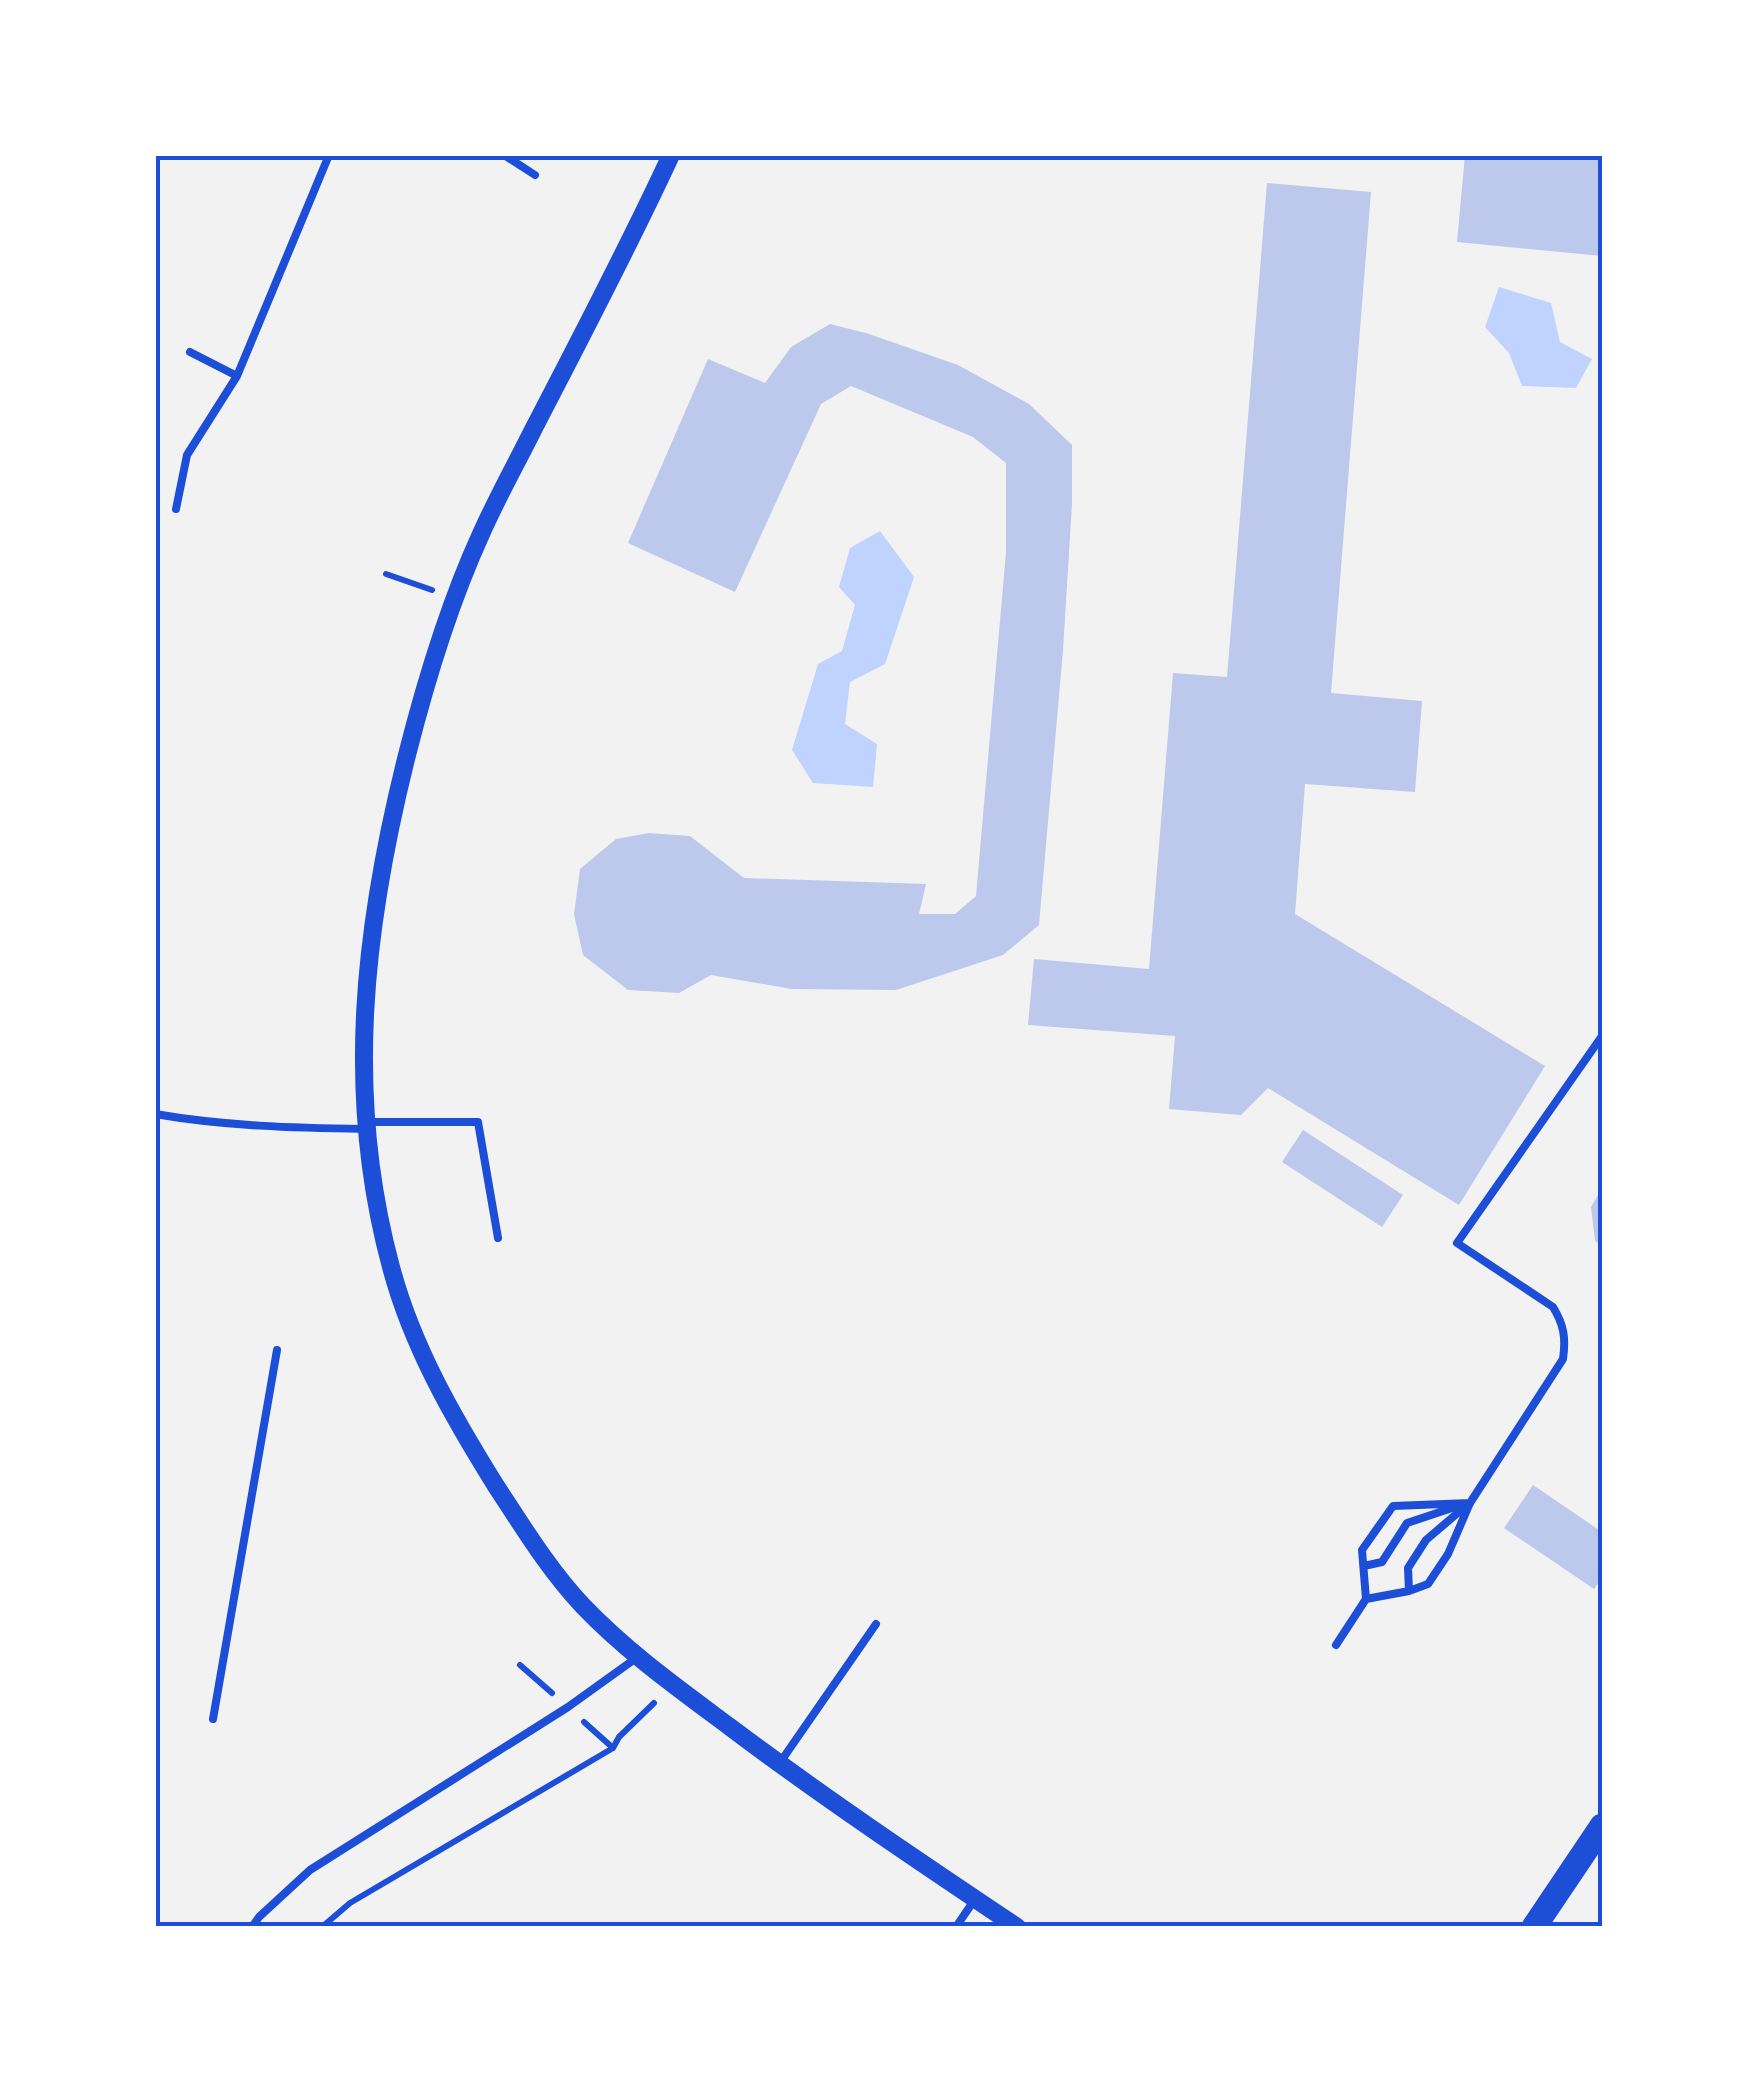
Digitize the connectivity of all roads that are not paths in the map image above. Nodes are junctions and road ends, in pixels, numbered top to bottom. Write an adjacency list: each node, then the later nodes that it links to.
1 (329, 155): 6 (lane)
2 (504, 155): 4 (lane)
3 (671, 155): 10 (street)
4 (535, 175)
5 (190, 352): 6 (lane)
6 (237, 376): 7 (lane)
7 (176, 509)
8 (1602, 1036): 13 (lane)
9 (155, 1114): 10 (lane)
10 (366, 1126): 11 (lane); 19 (street)
11 (498, 1238)
12 (278, 1350): 20 (lane)
13 (1470, 1502): 14 (lane); 14 (lane); 15 (lane); 15 (lane)
14 (1364, 1566): 16 (lane)
15 (1409, 1591): 16 (lane)
16 (1366, 1599): 18 (lane)
17 (876, 1624): 21 (lane)
18 (1336, 1645)
19 (639, 1656): 21 (street); 24 (lane)
20 (213, 1720)
21 (779, 1764): 23 (street)
22 (1602, 1826): 27 (main road)
23 (975, 1899): 25 (lane); 26 (street)
24 (252, 1927)
25 (956, 1927)
26 (1017, 1927)
27 (1534, 1927)

